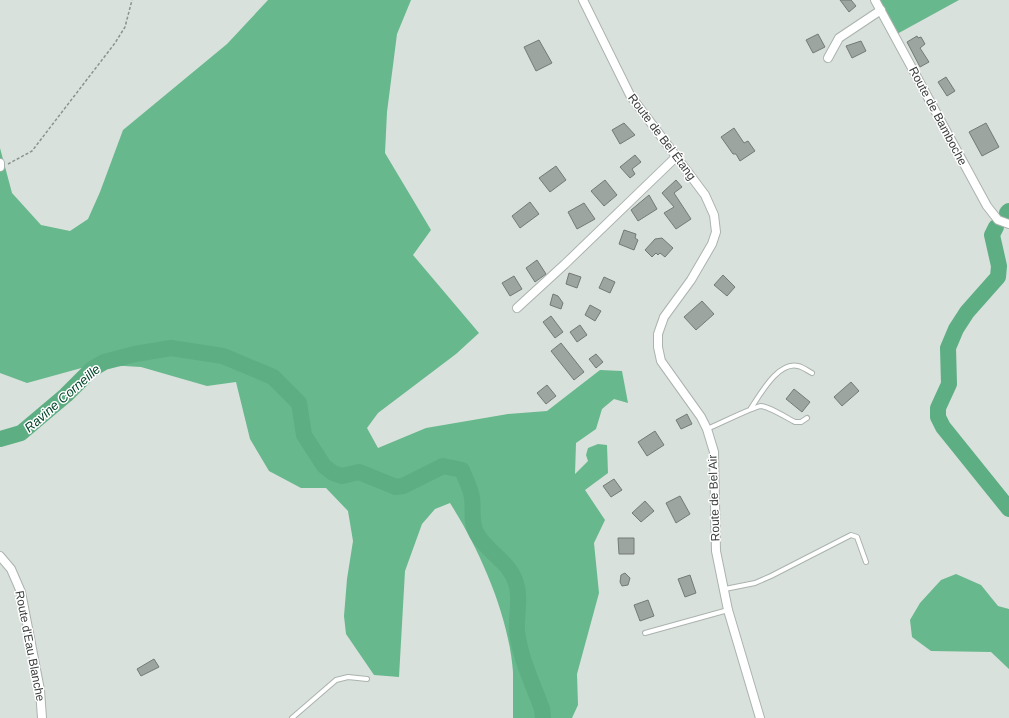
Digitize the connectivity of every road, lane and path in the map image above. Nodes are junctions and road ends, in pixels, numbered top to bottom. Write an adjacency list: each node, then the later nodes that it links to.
1 (132, 0): 7 (path)
2 (583, 0): 6 (street, Route de Bel Étang)
3 (875, 0): 4 (street, Route de Bamboche)
4 (881, 10): 5 (street); 8 (street, Route de Bamboche)
5 (828, 58)
6 (676, 157): 9 (street, Route de Bel Étang); 10 (street)
7 (0, 166)
8 (1009, 224)
9 (716, 232): 14 (street, Route de Bel Air)
10 (517, 308)
11 (812, 373): 12 (lane)
12 (751, 408): 13 (lane); 14 (lane)
13 (807, 418)
14 (707, 429): 17 (street, Route de Bel Air)
15 (0, 556): 21 (street, Route d'Eau Blanche)
16 (866, 562): 17 (lane)
17 (725, 589): 18 (street, Route de Bel Air)
18 (728, 610): 19 (lane); 23 (street, Route de Bel Air)
19 (645, 633)
20 (368, 679): 22 (lane)
21 (42, 718)
22 (292, 718)
23 (760, 718)

